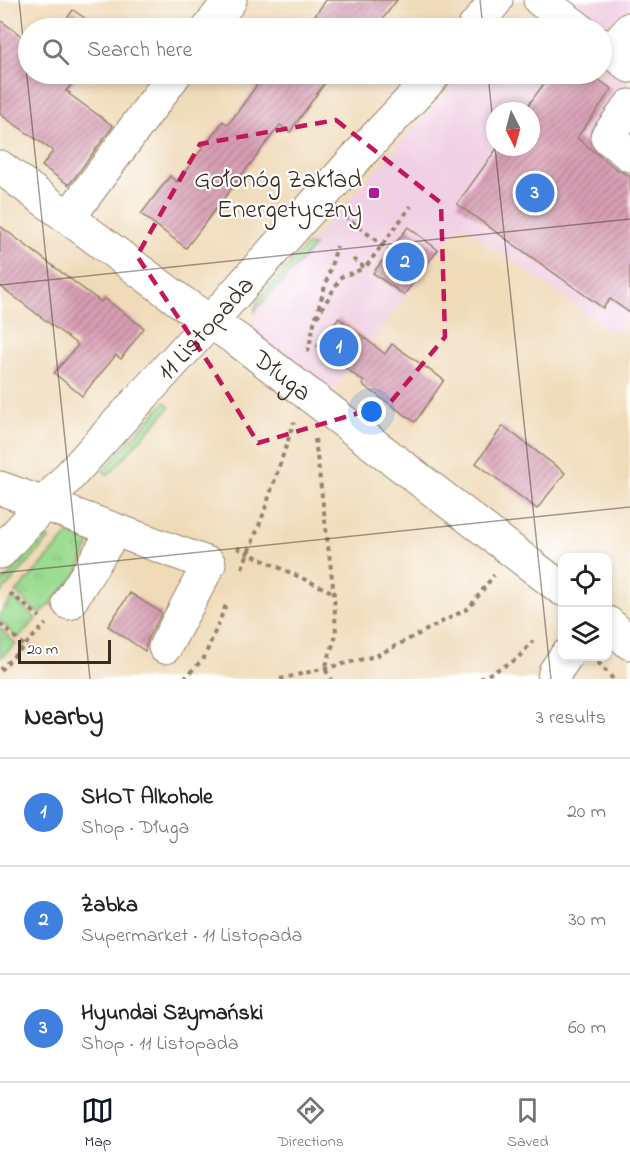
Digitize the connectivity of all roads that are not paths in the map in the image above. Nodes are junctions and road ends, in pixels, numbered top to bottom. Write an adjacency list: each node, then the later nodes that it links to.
1 (230, 0): 4 (street)
2 (496, 0): 5 (street)
3 (540, 0): 6 (street)
4 (216, 18)
5 (482, 18)
6 (564, 18)
7 (169, 84): 12 (street)
8 (426, 84): 13 (street, 11 Listopada)
9 (630, 106): 10 (street)
10 (630, 155)
11 (0, 167): 12 (street, Długa)
12 (69, 217): 13 (street, Długa)
13 (210, 322): 15 (street, 11 Listopada); 18 (street, Długa)
14 (0, 488): 15 (street)
15 (44, 504): 16 (street); 17 (street, 11 Listopada)
16 (114, 531): 19 (street); 22 (street)
17 (0, 552)
18 (558, 586)
19 (69, 603)
20 (612, 627): 21 (street)
21 (630, 644)
22 (165, 647)
23 (563, 661): 24 (street)
24 (554, 679)

